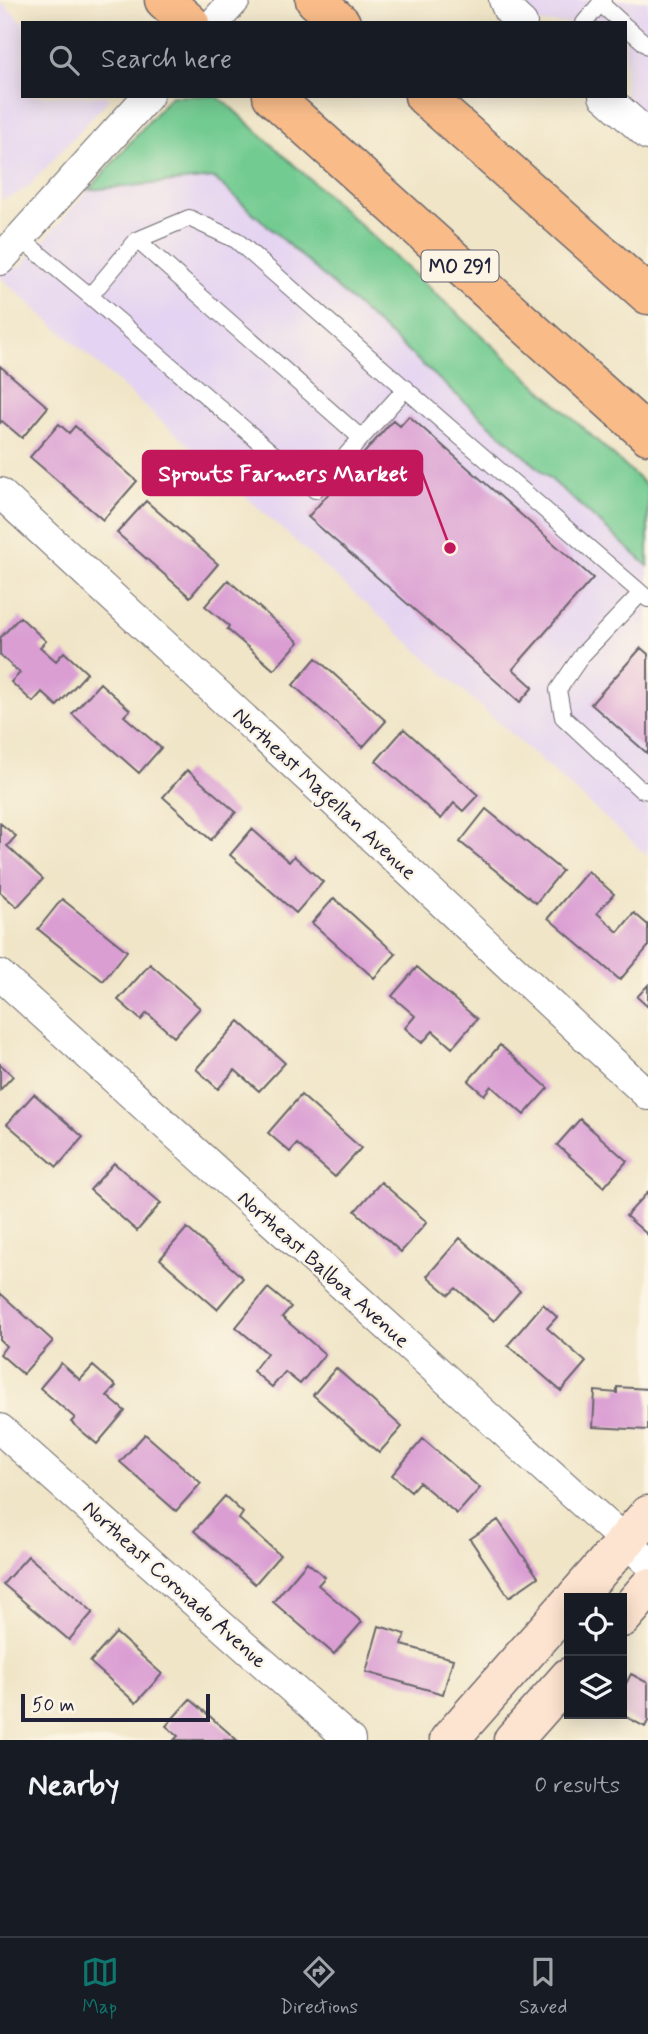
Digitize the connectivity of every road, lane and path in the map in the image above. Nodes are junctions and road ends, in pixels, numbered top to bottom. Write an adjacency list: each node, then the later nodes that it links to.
1 (164, 0): 5 (main road)
2 (235, 0): 6 (street)
3 (504, 0): 7 (street)
4 (602, 2): 8 (lane); 9 (lane)
5 (188, 21)
6 (216, 21)
7 (520, 21)
8 (586, 21)
9 (621, 21)
10 (627, 27): 11 (lane)
11 (648, 46)
12 (146, 98): 17 (street)
13 (274, 98): 23 (main road, MO 291)
14 (426, 98): 20 (main road)
15 (606, 98): 16 (street)
16 (648, 135)
17 (10, 230): 19 (street); 21 (lane)
18 (137, 240): 21 (lane); 22 (lane); 24 (lane)
19 (0, 260)
20 (648, 295)
21 (90, 296): 24 (lane)
22 (406, 387): 24 (lane); 26 (lane)
23 (648, 435)
24 (361, 438)
25 (0, 493): 29 (street, Northeast Magellan Avenue)
26 (644, 596): 27 (lane)
27 (648, 791)
28 (0, 975): 31 (street, Northeast Balboa Avenue)
29 (648, 1095)
30 (0, 1429): 37 (street, Northeast Coronado Avenue)
31 (640, 1539): 33 (main road)
32 (648, 1588): 35 (main road)
33 (581, 1593)
34 (564, 1610): 38 (main road)
35 (627, 1612)
36 (564, 1683): 39 (main road)
37 (350, 1740)
38 (449, 1740)
39 (513, 1740)

